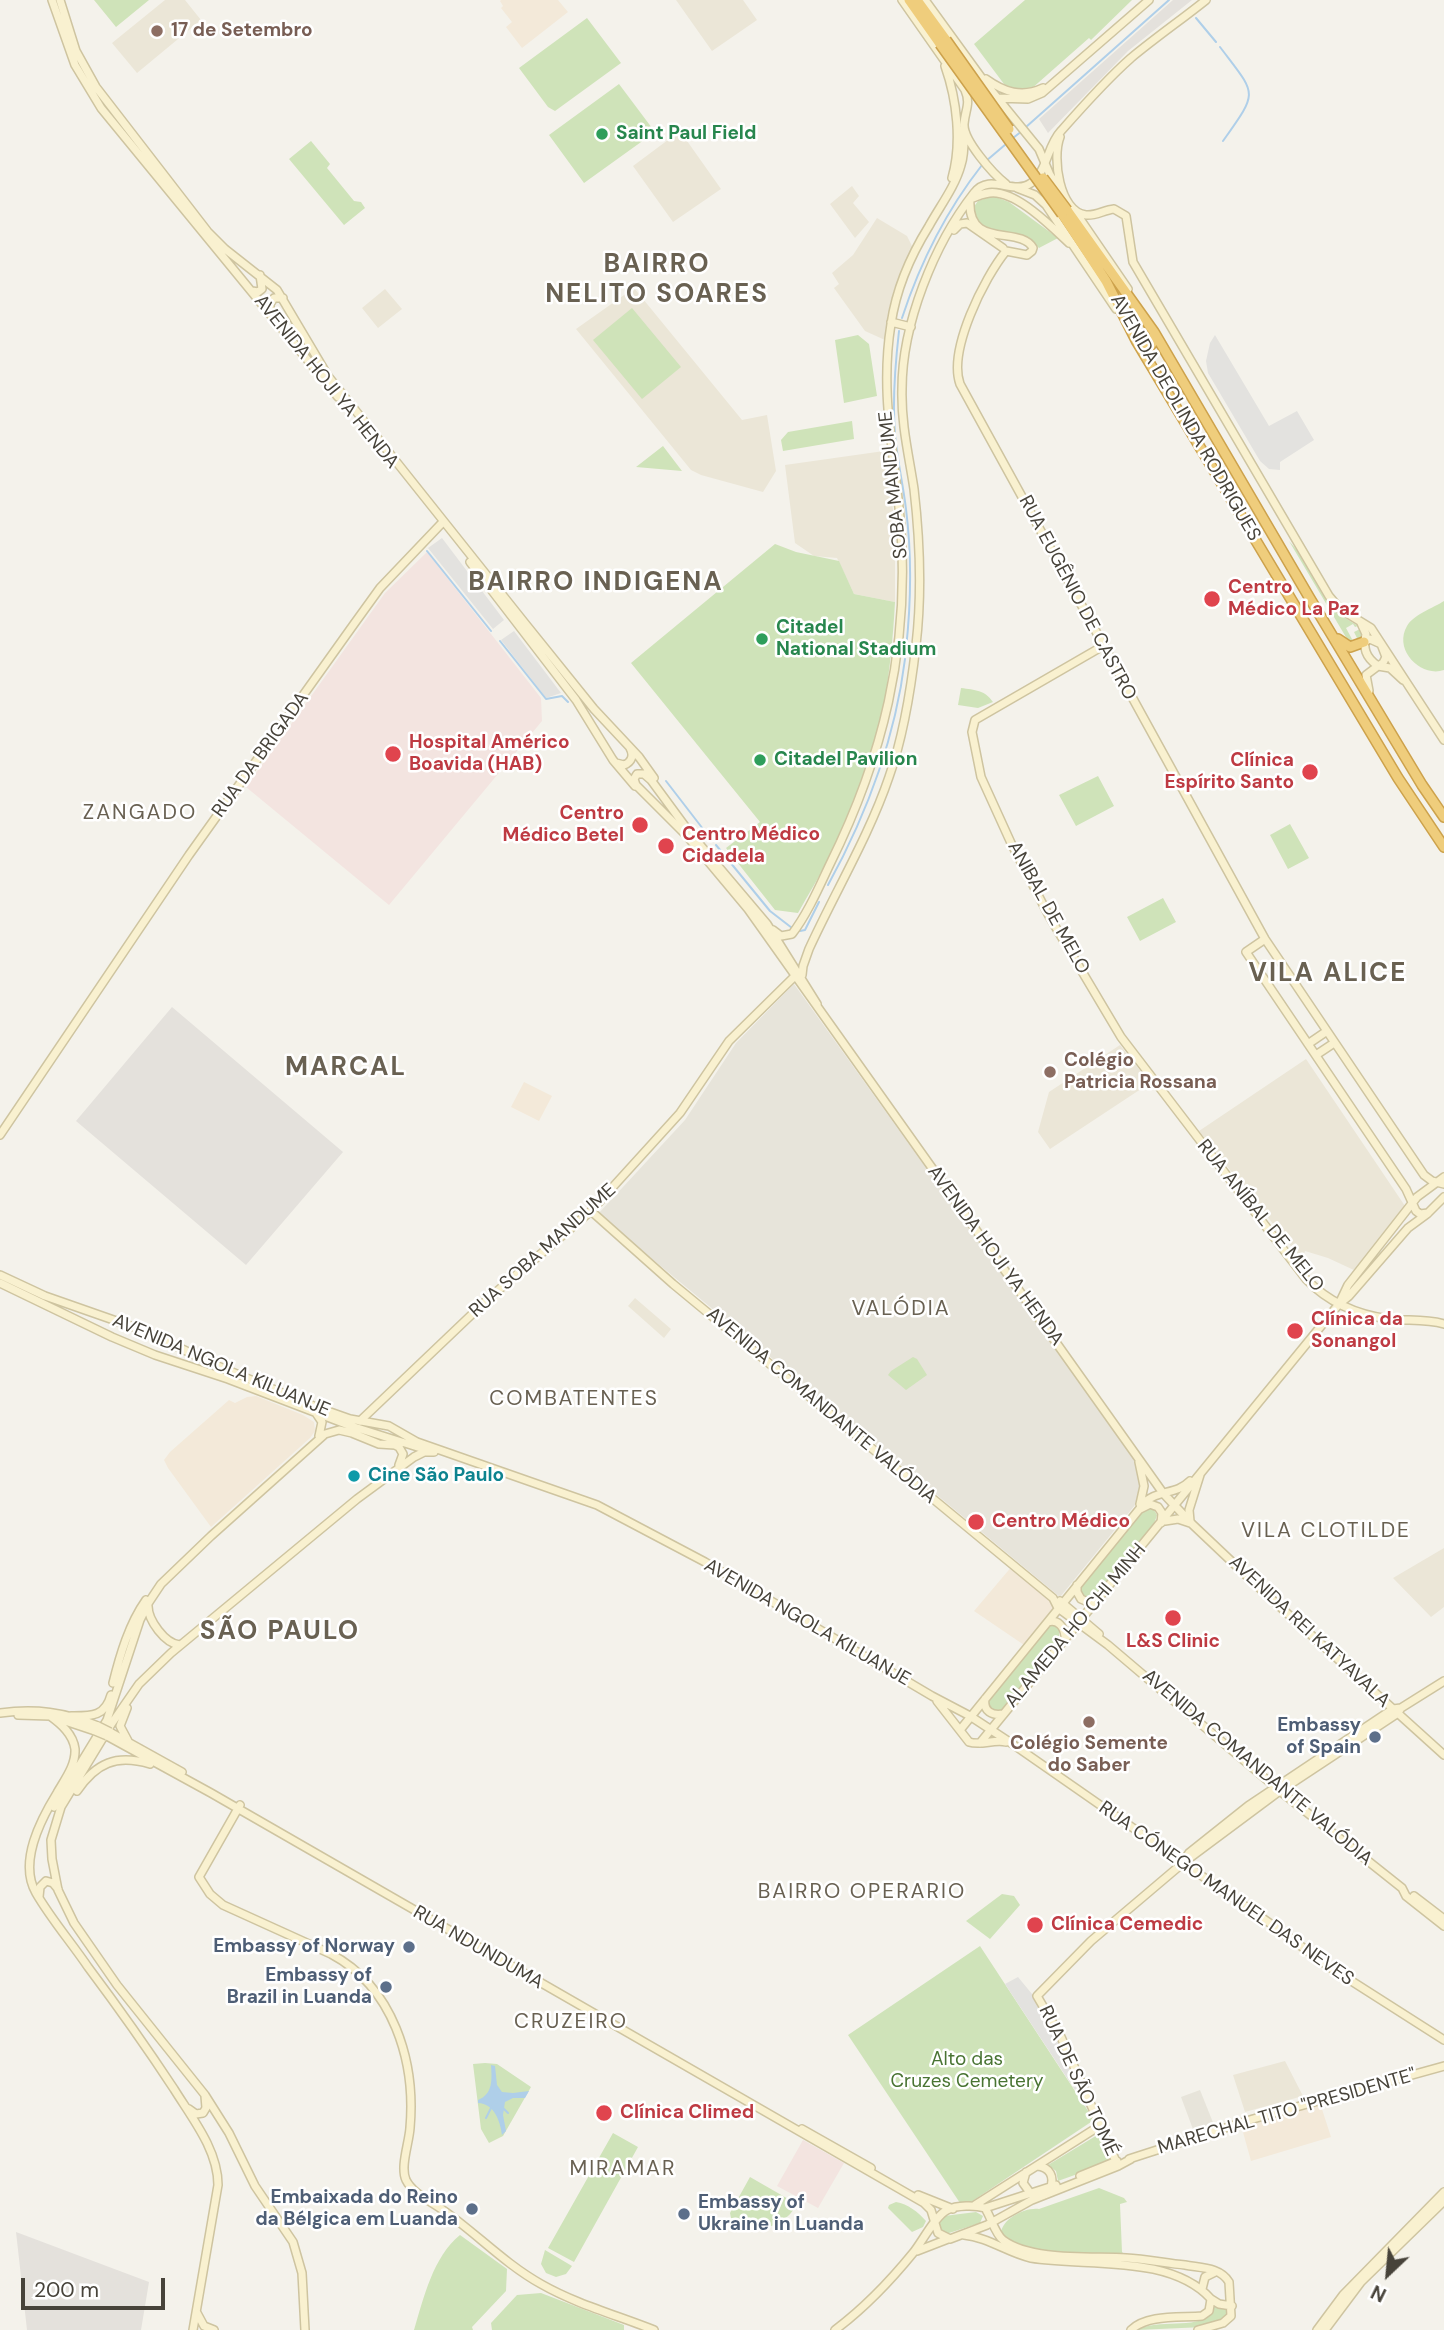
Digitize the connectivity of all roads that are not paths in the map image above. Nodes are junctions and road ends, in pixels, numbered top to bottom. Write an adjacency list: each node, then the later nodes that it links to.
1 (52, 0): 28 (main road, AVENIDA HOJI YA HENDA)
2 (60, 0): 27 (main road, AVENIDA HOJI YA HENDA)
3 (902, 0): 9 (main road)
4 (909, 0): 9 (highway, AVENIDA DEOLINDA RODRIGUES)
5 (917, 0): 9 (highway, AVENIDA DEOLINDA RODRIGUES)
6 (925, 0): 10 (main road)
7 (1149, 0): 11 (main road)
8 (1206, 0): 14 (main road)
9 (940, 44): 13 (main road); 18 (main road); 20 (highway, AVENIDA DEOLINDA RODRIGUES, bridge)
10 (975, 69): 11 (main road); 12 (main road)
11 (1056, 82): 12 (main road)
12 (999, 98): 13 (main road); 16 (main road)
13 (967, 114): 15 (main road, SOBA MANDUME)
14 (1075, 116): 16 (main road); 20 (main road)
15 (964, 128): 17 (main road); 18 (main road, SOBA MANDUME)
16 (1045, 163): 17 (main road); 20 (main road)
17 (1009, 186): 19 (main road); 26 (main road)
18 (945, 198): 31 (main road, SOBA MANDUME)
19 (970, 199): 22 (main road, SOBA MANDUME); 24 (main road); 26 (main road)
20 (1066, 209): 21 (main road); 23 (main road); 33 (highway, AVENIDA DEOLINDA RODRIGUES); 34 (highway, AVENIDA DEOLINDA RODRIGUES)
21 (1097, 214): 23 (main road); 38 (main road)
22 (948, 235): 25 (main road); 32 (main road, SOBA MANDUME)
23 (1093, 236): 33 (main road)
24 (1009, 237): 25 (main road, RUA EUGÊNIO DE CASTRO); 25 (main road)
25 (1004, 249): 42 (main road, RUA EUGÊNIO DE CASTRO)
26 (1080, 253): 34 (main road)
27 (260, 275): 28 (main road); 29 (main road, AVENIDA HOJI YA HENDA)
28 (252, 291): 30 (main road, AVENIDA HOJI YA HENDA)
29 (283, 298): 30 (main road); 49 (main road, AVENIDA HOJI YA HENDA)
30 (270, 311): 37 (main road, AVENIDA HOJI YA HENDA)
31 (894, 322): 32 (main road); 43 (main road, SOBA MANDUME)
32 (908, 326): 44 (main road, SOBA MANDUME)
33 (1154, 332): 34 (highway); 35 (highway, AVENIDA DEOLINDA RODRIGUES)
34 (1137, 342): 36 (highway, AVENIDA DEOLINDA RODRIGUES)
35 (1172, 363): 36 (highway); 39 (highway, AVENIDA DEOLINDA RODRIGUES)
36 (1156, 373): 54 (highway, AVENIDA DEOLINDA RODRIGUES)
37 (441, 524): 50 (main road, AVENIDA HOJI YA HENDA); 67 (main road, RUA DA BRIGADA)
38 (1355, 618): 40 (main road); 41 (main road)
39 (1328, 628): 40 (highway); 46 (highway, AVENIDA DEOLINDA RODRIGUES)
40 (1364, 642): 41 (main road); 45 (main road)
41 (1381, 644): 45 (main road); 47 (main road)
42 (1103, 646): 58 (main road, RUA EUGÊNIO DE CASTRO); 63 (main road, ANIBAL DE MELO)
43 (899, 654): 44 (main road); 55 (main road, SOBA MANDUME)
44 (913, 656): 56 (main road, SOBA MANDUME)
45 (1378, 666): 46 (main road); 48 (main road)
46 (1377, 711): 53 (highway, AVENIDA DEOLINDA RODRIGUES)
47 (1444, 740)
48 (1444, 746)
49 (630, 747): 50 (main road); 51 (main road, AVENIDA HOJI YA HENDA)
50 (613, 760): 52 (main road, AVENIDA HOJI YA HENDA)
51 (666, 800): 52 (main road); 57 (main road, AVENIDA HOJI YA HENDA)
52 (653, 803): 59 (main road, AVENIDA HOJI YA HENDA)
53 (1444, 817)
54 (1444, 847)
55 (817, 891): 56 (main road); 57 (main road, SOBA MANDUME)
56 (832, 899): 60 (main road, SOBA MANDUME)
57 (767, 924): 60 (main road, AVENIDA HOJI YA HENDA)
58 (1265, 940): 62 (main road, RUA EUGÊNIO DE CASTRO); 65 (main road)
59 (796, 975): 61 (main road, AVENIDA HOJI YA HENDA); 73 (main road, RUA SOBA MANDUME)
60 (804, 980): 61 (main road, AVENIDA HOJI YA HENDA)
61 (817, 1004): 86 (main road, AVENIDA HOJI YA HENDA)
62 (1327, 1031): 64 (main road, RUA EUGÊNIO DE CASTRO); 65 (main road)
63 (1121, 1037): 76 (main road, RUA ANÍBAL DE MELO)
64 (1334, 1042): 66 (main road); 69 (main road, RUA EUGÊNIO DE CASTRO)
65 (1308, 1044): 66 (main road)
66 (1316, 1055): 71 (main road)
67 (0, 1135)
68 (1444, 1177): 69 (main road)
69 (1440, 1183): 71 (main road)
70 (1444, 1197): 72 (main road)
71 (1413, 1204): 72 (main road); 76 (main road)
72 (1432, 1210): 76 (main road)
73 (591, 1211): 83 (main road, RUA SOBA MANDUME); 99 (main road, AVENIDA COMANDANTE VALÓDIA)
74 (0, 1275): 78 (main road, AVENIDA NGOLA KILUANJE)
75 (0, 1283): 80 (main road, AVENIDA NGOLA KILUANJE)
76 (1339, 1304): 77 (main road, RUA ANÍBAL DE MELO); 88 (main road)
77 (1444, 1324)
78 (129, 1325): 79 (main road, AVENIDA NGOLA KILUANJE); 80 (main road)
79 (162, 1339): 81 (main road); 83 (main road, AVENIDA NGOLA KILUANJE)
80 (124, 1341): 81 (main road, AVENIDA NGOLA KILUANJE)
81 (155, 1355): 82 (main road, AVENIDA NGOLA KILUANJE)
82 (315, 1413): 84 (main road); 85 (main road, AVENIDA NGOLA KILUANJE)
83 (360, 1421): 91 (main road, AVENIDA NGOLA KILUANJE)
84 (314, 1443): 87 (main road); 96 (main road)
85 (434, 1452): 87 (main road); 91 (main road, AVENIDA NGOLA KILUANJE)
86 (1136, 1454): 89 (main road, AVENIDA HOJI YA HENDA); 92 (main road)
87 (394, 1471): 104 (main road)
88 (1201, 1471): 89 (main road); 90 (main road, ALAMEDA HO CHI MINH); 94 (main road)
89 (1163, 1493): 90 (main road, AVENIDA HOJI YA HENDA); 92 (main road); 93 (main road)
90 (1175, 1507): 93 (main road, ALAMEDA HO CHI MINH); 94 (main road, AVENIDA REI KATYAVALA)
91 (600, 1509): 108 (main road, AVENIDA NGOLA KILUANJE)
92 (1134, 1514): 93 (main road); 95 (main road, ALAMEDA HO CHI MINH)
93 (1161, 1524): 94 (main road); 97 (main road, ALAMEDA HO CHI MINH)
94 (1192, 1524): 110 (main road, AVENIDA REI KATYAVALA)
95 (1077, 1584): 97 (main road); 99 (main road, ALAMEDA HO CHI MINH)
96 (156, 1591): 98 (main road); 101 (main road)
97 (1096, 1599): 100 (main road, ALAMEDA HO CHI MINH)
98 (149, 1602): 101 (main road); 104 (main road)
99 (1060, 1605): 100 (main road, AVENIDA COMANDANTE VALÓDIA); 102 (main road, ALAMEDA HO CHI MINH)
100 (1079, 1620): 103 (main road, ALAMEDA HO CHI MINH); 125 (main road, AVENIDA COMANDANTE VALÓDIA)
101 (137, 1622): 105 (main road); 114 (main road); 127 (main road)
102 (1047, 1622): 103 (main road); 109 (main road, ALAMEDA HO CHI MINH)
103 (1065, 1636): 112 (main road, ALAMEDA HO CHI MINH)
104 (180, 1645): 105 (main road)
105 (169, 1655): 106 (main road)
106 (148, 1675): 120 (main road); 129 (main road)
107 (1444, 1681): 110 (main road)
108 (932, 1696): 115 (main road, AVENIDA NGOLA KILUANJE); 117 (main road)
109 (985, 1699): 112 (main road); 115 (main road, ALAMEDA HO CHI MINH)
110 (1397, 1710): 123 (main road, AVENIDA REI KATYAVALA); 125 (main road)
111 (50, 1714): 113 (main road); 114 (main road, RUA NDUNDUMA); 116 (main road, RUA NDUNDUMA); 127 (main road)
112 (1003, 1714): 118 (main road, ALAMEDA HO CHI MINH)
113 (0, 1716)
114 (71, 1716): 116 (main road, RUA NDUNDUMA)
115 (970, 1716): 117 (main road, ALAMEDA HO CHI MINH); 118 (main road, AVENIDA NGOLA KILUANJE)
116 (96, 1728): 119 (main road, RUA NDUNDUMA, bridge)
117 (960, 1730): 121 (main road)
118 (990, 1730): 121 (main road, ALAMEDA HO CHI MINH); 122 (main road, AVENIDA NGOLA KILUANJE)
119 (108, 1734): 120 (main road, RUA NDUNDUMA); 124 (main road, RUA NDUNDUMA)
120 (130, 1743): 126 (main road, RUA NDUNDUMA)
121 (980, 1743): 122 (main road)
122 (1011, 1743): 128 (main road, RUA CÓNEGO MANUEL DAS NEVES)
123 (1444, 1755)
124 (162, 1767): 126 (main road, RUA NDUNDUMA); 129 (main road)
125 (1279, 1788): 128 (main road); 130 (main road, AVENIDA COMANDANTE VALÓDIA)
126 (239, 1807): 148 (main road, RUA NDUNDUMA); 150 (main road, RUA NDUNDUMA); 162 (main road)
127 (40, 1828): 131 (main road)
128 (1183, 1863): 134 (main road, RUA CÓNEGO MANUEL DAS NEVES); 138 (main road, RUA DE SÃO TOMÉ)
129 (57, 1886): 131 (main road); 136 (main road)
130 (1405, 1892): 132 (main road, AVENIDA COMANDANTE VALÓDIA); 133 (main road, AVENIDA COMANDANTE VALÓDIA)
131 (39, 1898): 137 (main road)
132 (1444, 1919)
133 (1444, 1926)
134 (1444, 2040)
135 (1444, 2066): 139 (main road, MARECHAL TITO "PRESIDENTE")
136 (205, 2095): 137 (main road); 159 (main road)
137 (185, 2107): 158 (main road)
138 (1101, 2125): 139 (main road, RUA DE SÃO TOMÉ); 140 (main road)
139 (1117, 2164): 142 (main road, MARECHAL TITO "PRESIDENTE")
140 (1036, 2166): 141 (main road); 142 (main road)
141 (1027, 2172): 144 (main road); 146 (main road)
142 (1050, 2190): 144 (main road, MARECHAL TITO "PRESIDENTE")
143 (1444, 2192): 166 (main road)
144 (1035, 2196): 147 (main road, MARECHAL TITO "PRESIDENTE"); 149 (main road, MARECHAL TITO "PRESIDENTE")
145 (1444, 2203): 167 (main road)
146 (973, 2206): 147 (main road); 148 (main road)
147 (985, 2208): 149 (main road)
148 (953, 2209): 150 (main road)
149 (994, 2221): 151 (main road, MARECHAL TITO "PRESIDENTE"); 154 (main road)
150 (936, 2224): 152 (main road, RUA NDUNDUMA); 153 (main road)
151 (964, 2235): 152 (main road, MARECHAL TITO "PRESIDENTE"); 155 (main road)
152 (950, 2239): 153 (main road, MARECHAL TITO "PRESIDENTE")
153 (913, 2253): 163 (main road)
154 (1219, 2272): 155 (main road); 157 (main road)
155 (1202, 2289): 156 (main road)
156 (1211, 2299): 157 (main road); 164 (main road)
157 (1232, 2306): 165 (main road)
158 (196, 2309): 160 (main road); 161 (main road)
159 (304, 2328)
160 (193, 2330)
161 (214, 2330)
162 (654, 2330)
163 (835, 2330)
164 (1131, 2330)
165 (1198, 2330)
166 (1317, 2330)
167 (1325, 2330)

